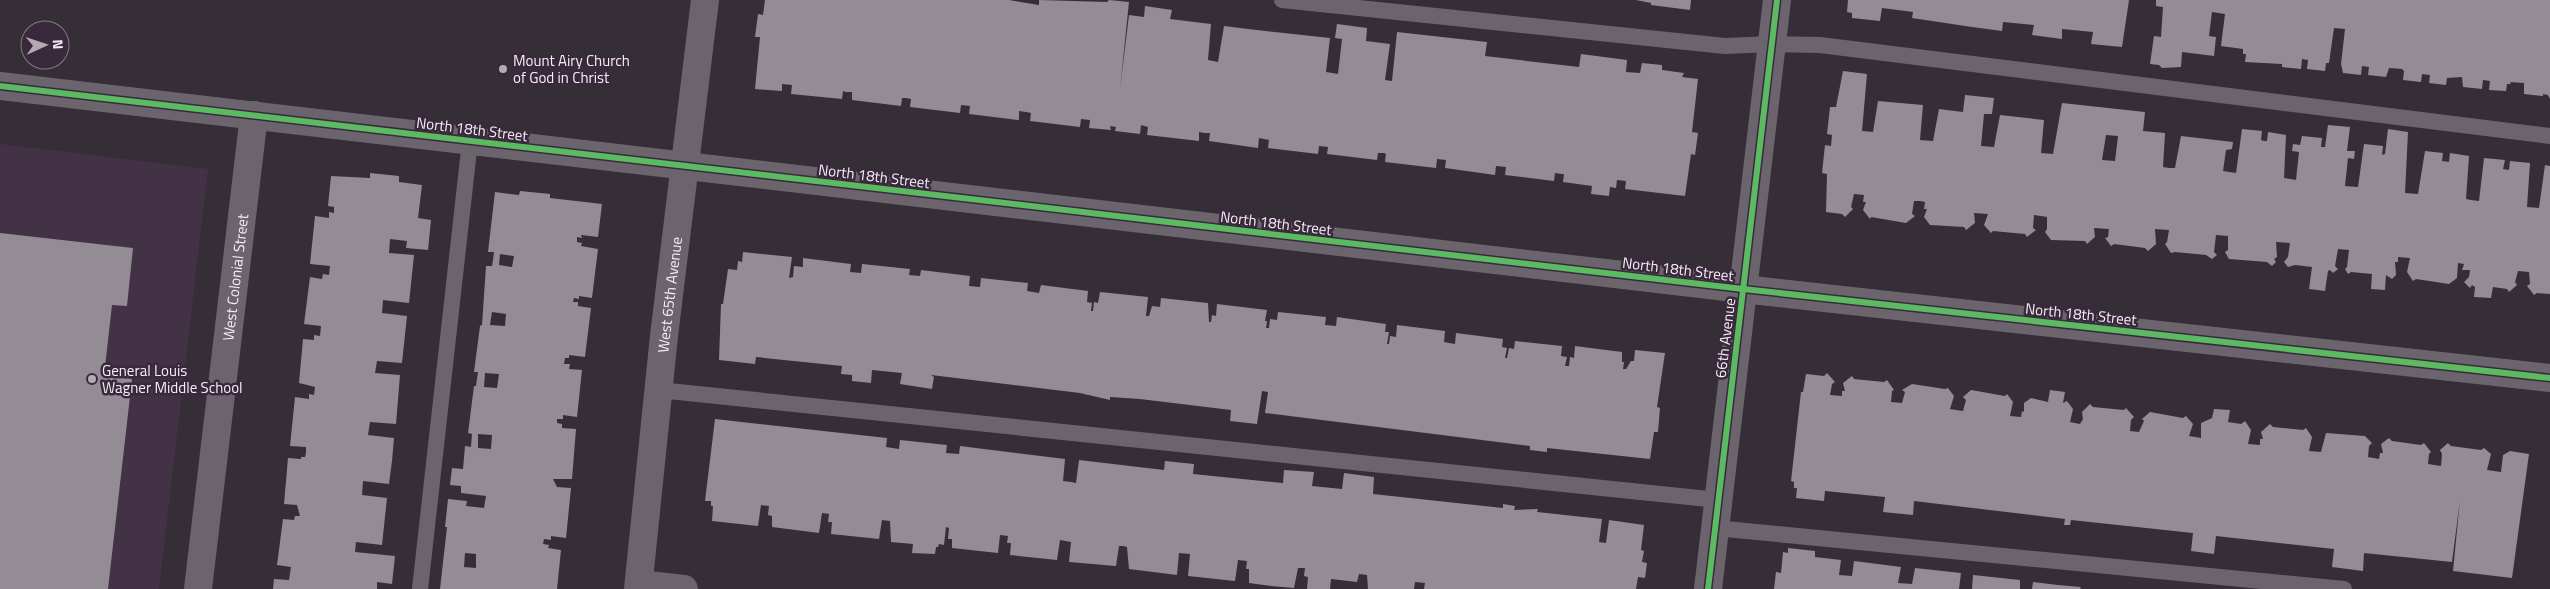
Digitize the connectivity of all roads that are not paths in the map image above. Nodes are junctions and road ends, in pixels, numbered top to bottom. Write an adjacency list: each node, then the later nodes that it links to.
1 (705, 0): 9 (street, West 65th Avenue)
2 (1282, 0): 4 (lane)
3 (1777, 0): 4 (street, 66th Avenue)
4 (1772, 44): 7 (lane); 10 (street, 66th Avenue)
5 (0, 86): 6 (street, North 18th Street)
6 (254, 115): 8 (street, North 18th Street); 16 (street, West Colonial Street)
7 (2550, 136)
8 (470, 141): 9 (street, North 18th Street); 17 (lane)
9 (685, 167): 10 (street, North 18th Street); 12 (street, West 65th Avenue)
10 (1743, 289): 11 (street, North 18th Street); 13 (street, 66th Avenue)
11 (2550, 378)
12 (659, 390): 13 (lane); 15 (street, West 65th Avenue)
13 (1718, 500): 14 (street, 66th Avenue)
14 (1715, 528): 19 (street, 66th Avenue); 20 (lane)
15 (639, 586): 18 (street)
16 (198, 589)
17 (420, 589)
18 (684, 589)
19 (1708, 589)
20 (2344, 589)

